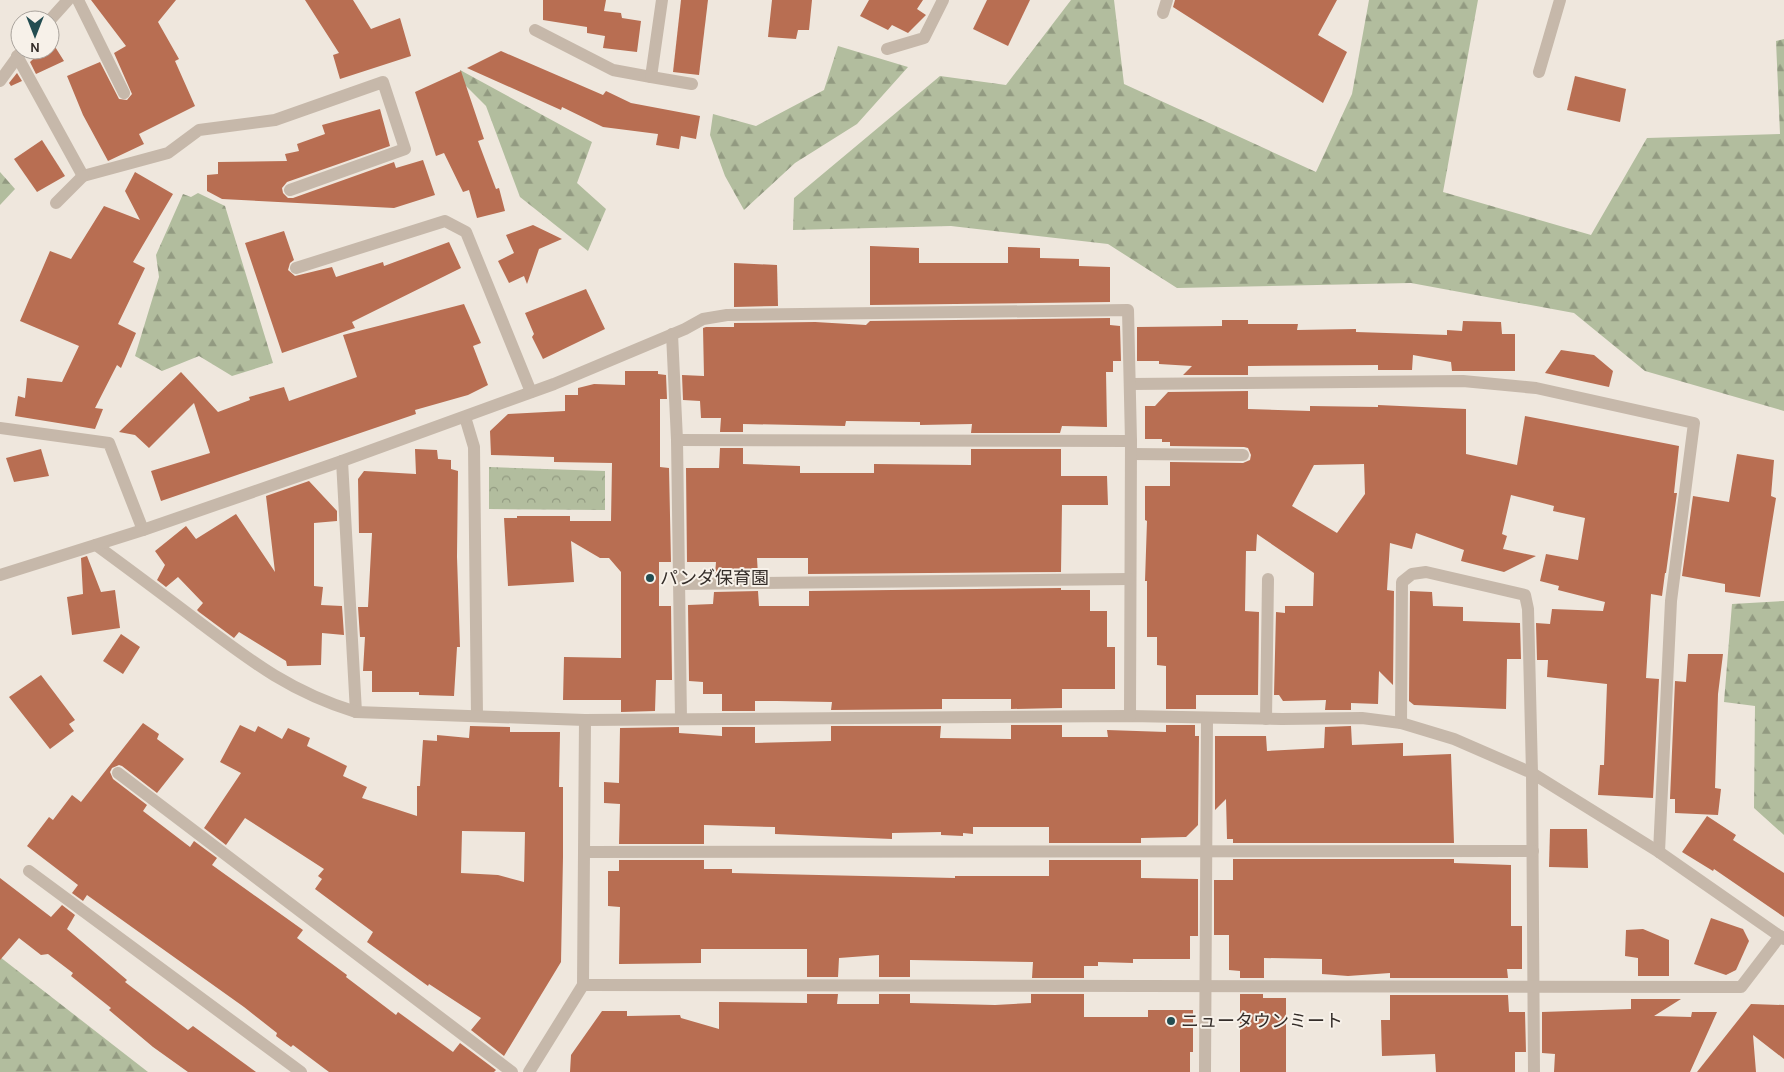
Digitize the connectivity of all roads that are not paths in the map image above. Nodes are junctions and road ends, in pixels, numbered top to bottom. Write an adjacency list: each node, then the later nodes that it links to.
1 (68, 0): 7 (street)
2 (78, 0): 17 (street)
3 (662, 0): 14 (street)
4 (943, 0): 10 (street)
5 (1167, 0): 8 (street)
6 (1560, 0): 13 (street)
7 (59, 10)
8 (1163, 13)
9 (535, 30): 14 (street)
10 (887, 48)
11 (15, 60): 15 (street)
12 (24, 60): 18 (street)
13 (1539, 72)
14 (651, 77): 16 (street)
15 (0, 81)
16 (692, 84)
17 (124, 93)
18 (83, 176): 19 (street); 20 (street)
19 (290, 190)
20 (56, 203)
21 (296, 268): 24 (street)
22 (672, 334): 23 (street); 24 (street); 27 (street)
23 (1131, 384): 28 (street); 50 (street)
24 (531, 392): 25 (street)
25 (465, 417): 30 (street); 38 (street)
26 (0, 428): 31 (street)
27 (677, 440): 28 (street); 36 (street)
28 (1131, 448): 29 (street); 34 (street)
29 (1243, 455)
30 (342, 462): 31 (street); 37 (street)
31 (143, 530): 32 (street)
32 (96, 545): 33 (street); 37 (street)
33 (0, 575)
34 (1129, 579): 36 (street); 39 (street)
35 (1268, 580): 42 (street)
36 (679, 584): 41 (street)
37 (356, 712): 38 (street)
38 (477, 716): 43 (street)
39 (1130, 716): 40 (street); 41 (street)
40 (1207, 718): 42 (street); 47 (street)
41 (680, 719): 43 (street)
42 (1266, 719): 44 (street)
43 (585, 720): 49 (street)
44 (1401, 723): 46 (street); 46 (street)
45 (118, 773): 57 (street)
46 (1532, 773): 48 (street); 50 (street)
47 (1205, 850): 48 (street); 49 (street); 54 (street)
48 (1533, 851): 55 (street)
49 (585, 852): 53 (street)
50 (1660, 852): 52 (street)
51 (28, 871): 56 (street)
52 (1782, 938): 55 (street)
53 (583, 985): 54 (street); 58 (street)
54 (1204, 986): 55 (street); 59 (street)
55 (1534, 987): 60 (street)
56 (301, 1072)
57 (512, 1072)
58 (529, 1072)
59 (1205, 1072)
60 (1534, 1072)

